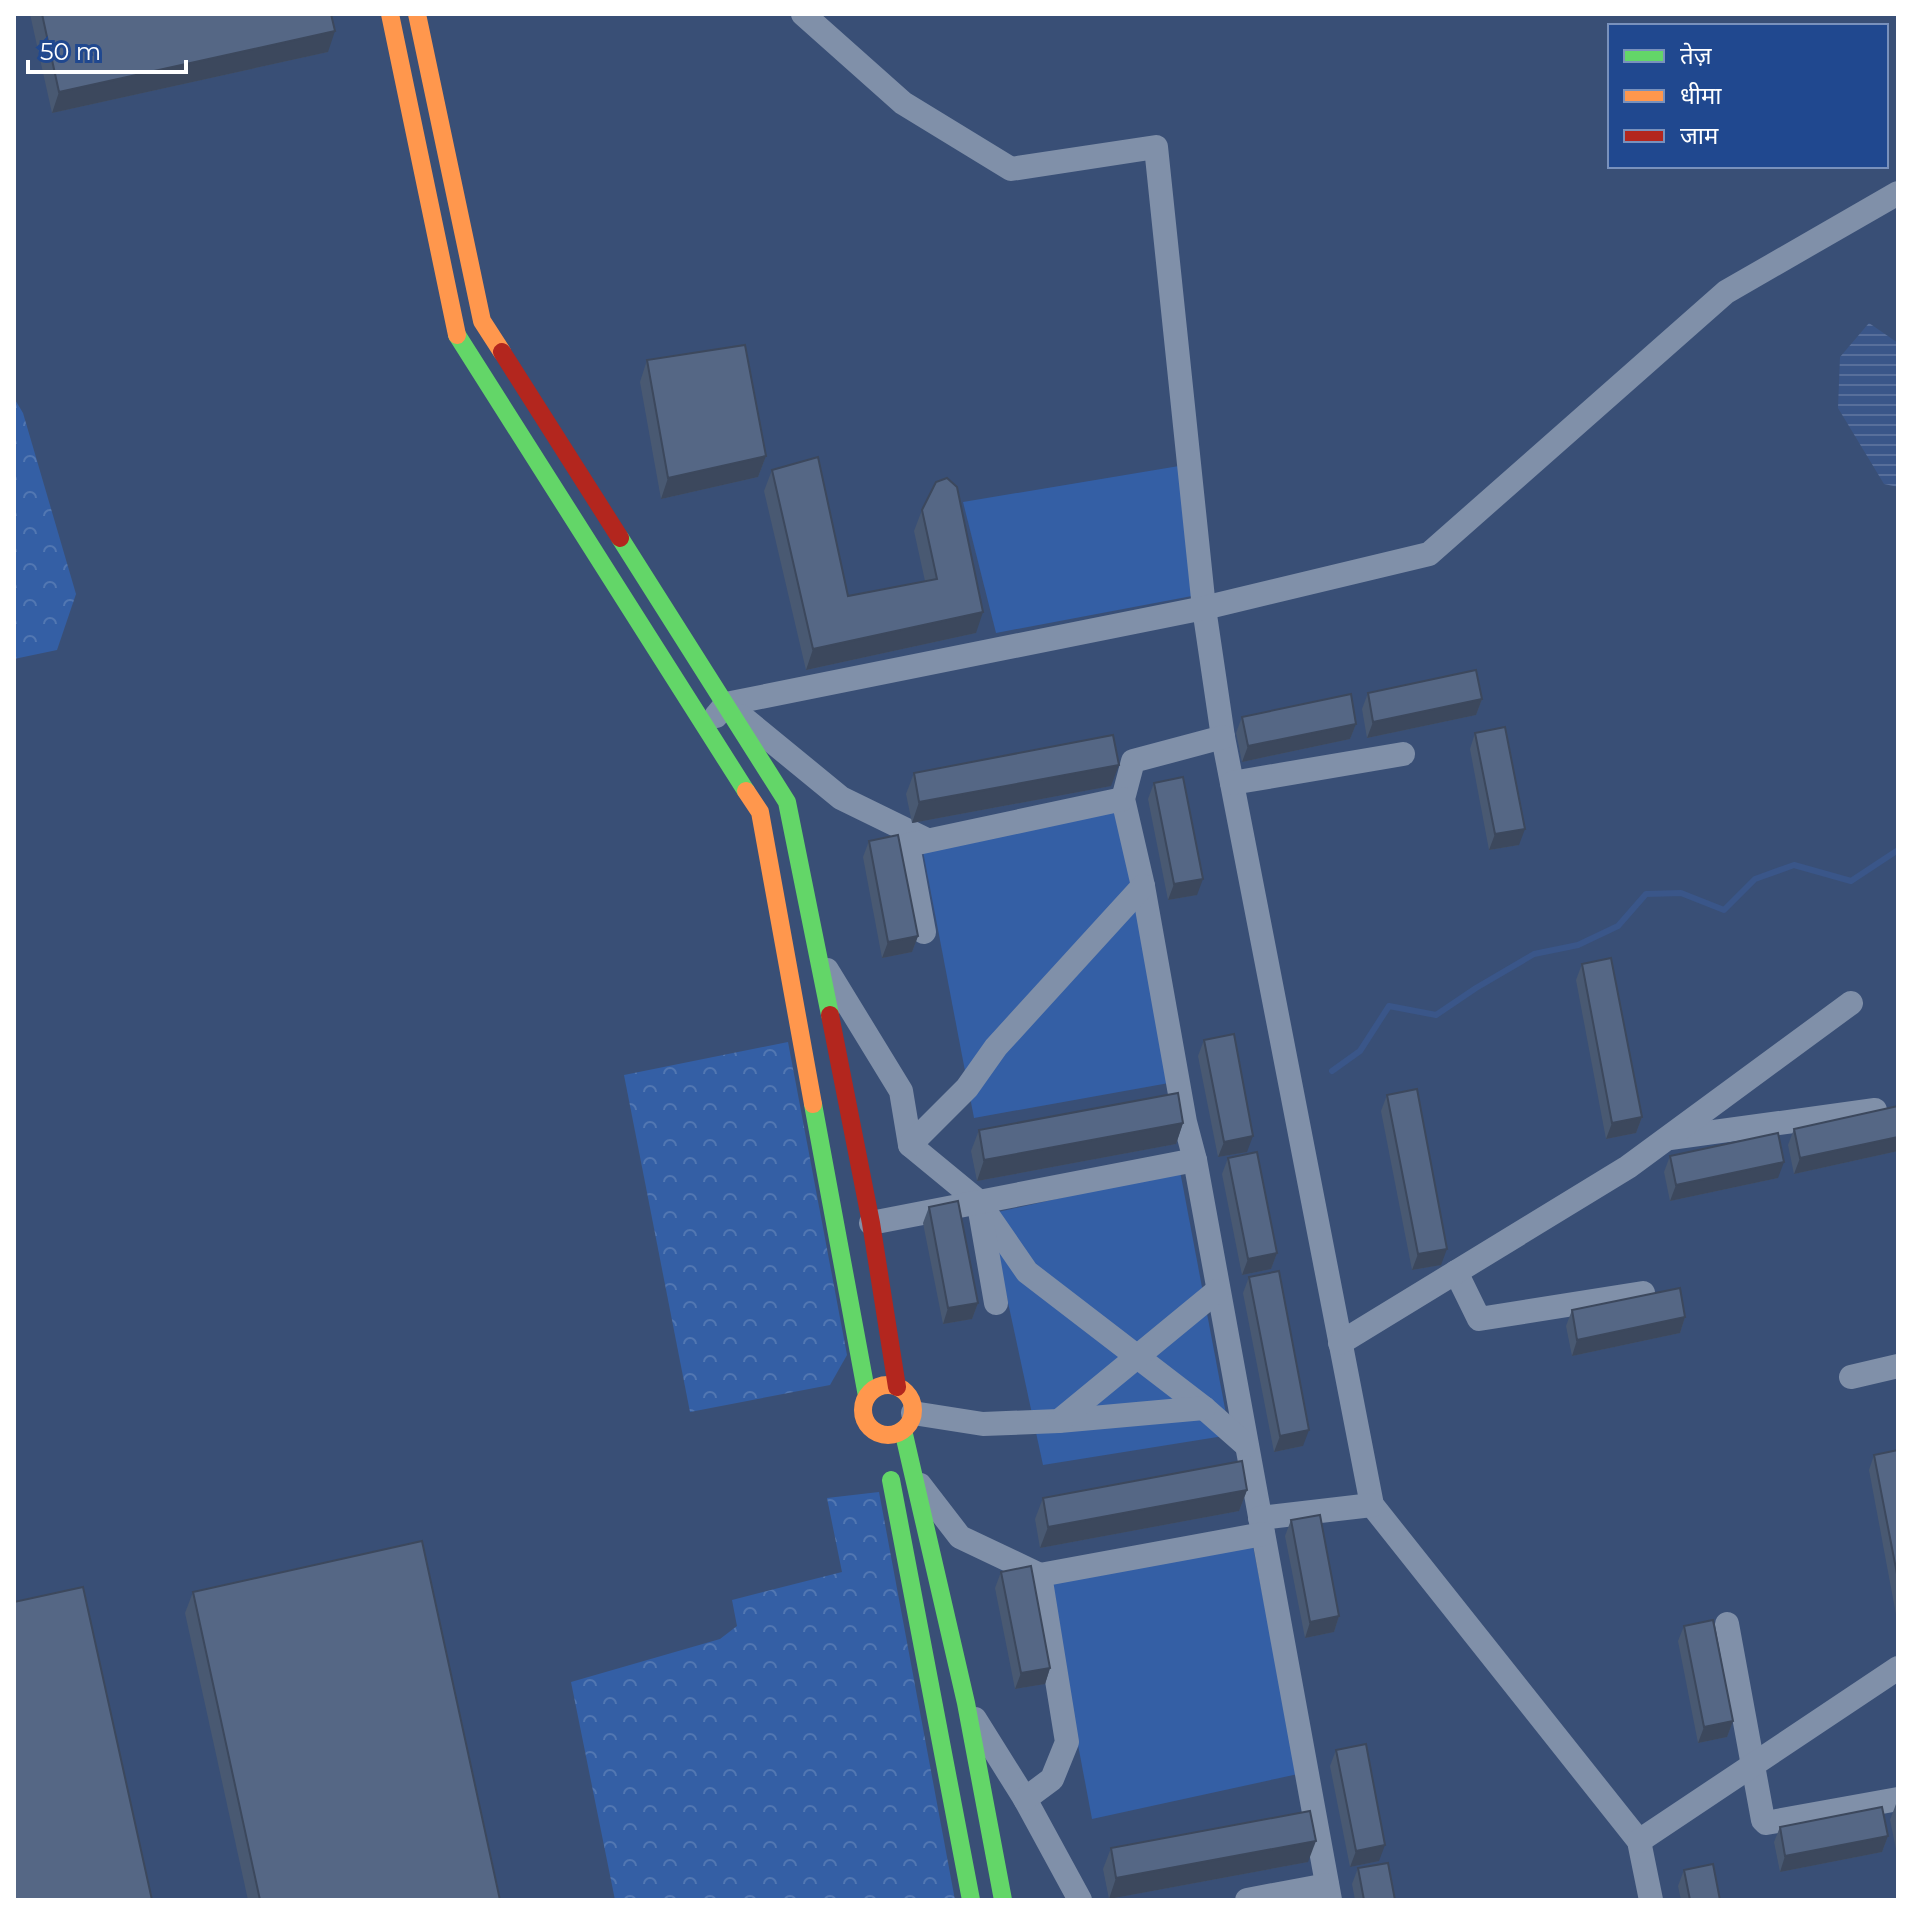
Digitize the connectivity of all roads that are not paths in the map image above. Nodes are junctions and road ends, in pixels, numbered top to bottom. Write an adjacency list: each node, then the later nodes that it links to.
1 (390, 14): 7 (street)
2 (417, 14): 6 (street)
3 (803, 14): 5 (street)
4 (1898, 193): 5 (street)
5 (1204, 608): 6 (street); 8 (street)
6 (726, 704): 7 (street); 12 (street); 15 (street)
7 (706, 726): 22 (street)
8 (1223, 737): 10 (street); 11 (street)
9 (1403, 754): 10 (street)
10 (1232, 783): 29 (street)
11 (1123, 799): 12 (street); 13 (street)
12 (927, 840): 14 (street)
13 (1143, 886): 19 (street); 20 (street)
14 (924, 932)
15 (817, 954): 19 (street); 21 (street)
16 (1851, 1003): 18 (street)
17 (1875, 1110): 18 (street)
18 (1667, 1138): 25 (street)
19 (910, 1145): 23 (street)
20 (1195, 1160): 23 (street); 26 (street)
21 (863, 1186): 22 (street); 24 (street)
22 (830, 1192): 34 (street)
23 (978, 1201): 24 (street); 28 (street); 30 (street)
24 (871, 1223): 33 (street)
25 (1456, 1272): 27 (street); 29 (street)
26 (1217, 1291): 30 (street); 38 (street)
27 (1643, 1293)
28 (996, 1303)
29 (1340, 1343): 41 (street)
30 (1138, 1358): 35 (street); 36 (street)
31 (1898, 1366): 32 (street)
32 (1851, 1377)
33 (897, 1387): 34 (street); 37 (street)
34 (867, 1396): 39 (street)
35 (1204, 1408): 36 (street); 38 (street)
36 (1059, 1421): 37 (street)
37 (908, 1422): 39 (street); 40 (street)
38 (1246, 1445): 42 (street)
39 (886, 1451): 52 (street)
40 (913, 1477): 43 (street); 46 (street)
41 (1372, 1505): 42 (street); 50 (street)
42 (1261, 1526): 43 (street); 51 (street)
43 (1040, 1575): 48 (street)
44 (1727, 1624): 47 (street)
45 (1898, 1668): 47 (street)
46 (966, 1703): 48 (street); 53 (street)
47 (1752, 1767): 49 (street); 50 (street)
48 (1025, 1799): 54 (street)
49 (1898, 1799)
50 (1639, 1841): 56 (street)
51 (1328, 1892): 55 (street)
52 (971, 1900)
53 (1003, 1900)
54 (1080, 1900)
55 (1247, 1900)
56 (1651, 1900)

